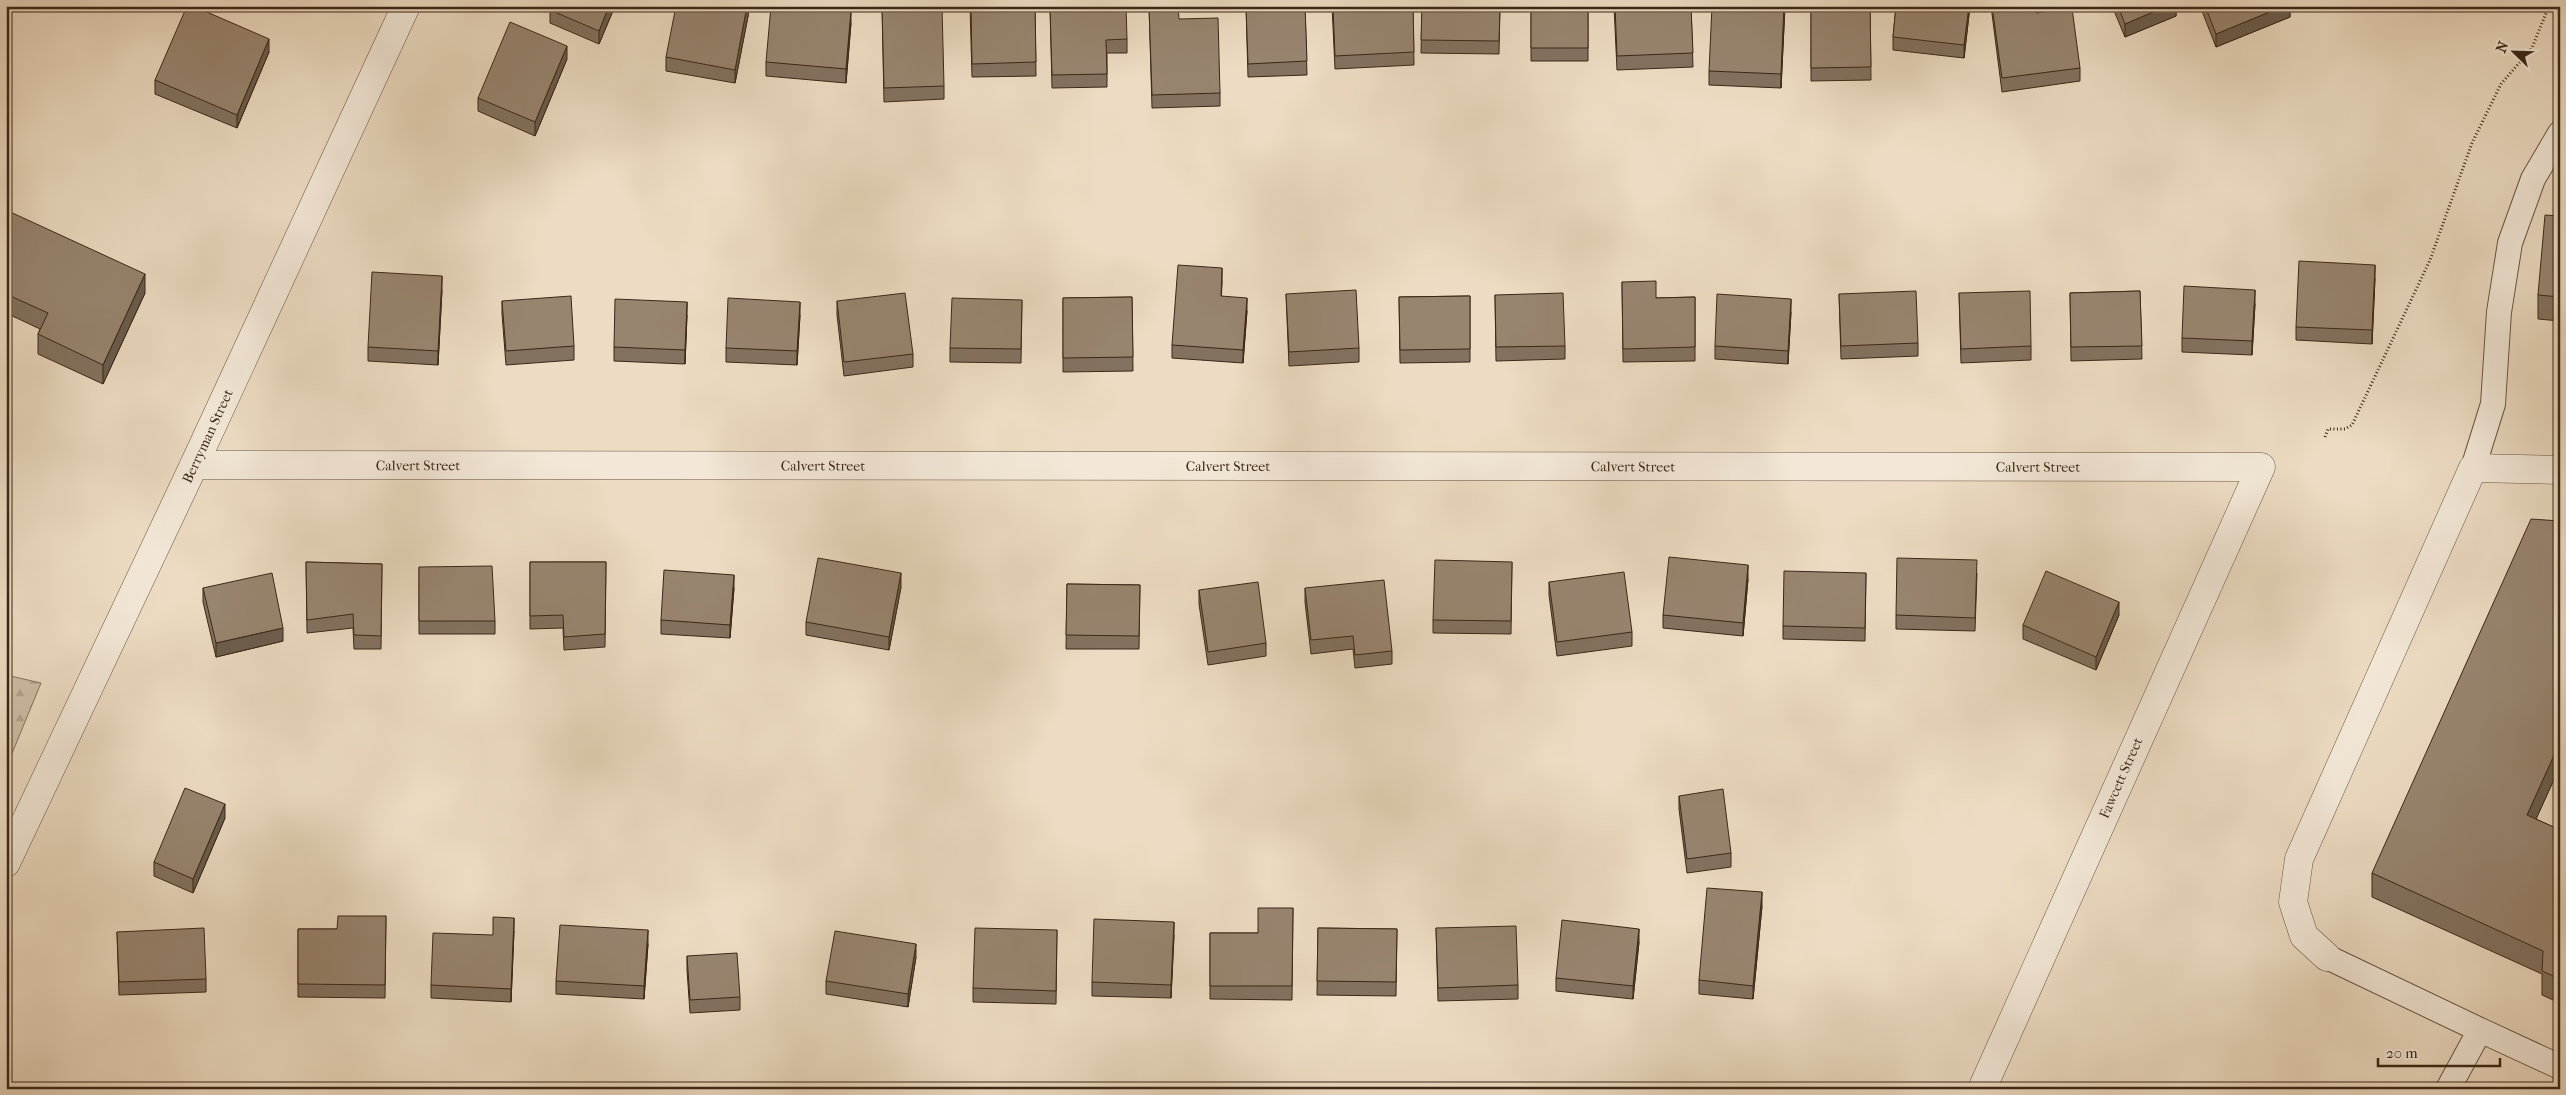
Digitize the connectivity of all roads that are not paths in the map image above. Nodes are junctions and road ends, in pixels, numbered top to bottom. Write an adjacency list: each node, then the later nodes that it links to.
1 (406, 6): 3 (street, Berryman Street)
2 (2560, 133): 5 (lane)
3 (194, 465): 4 (street, Calvert Street); 7 (street, Berryman Street)
4 (2261, 466): 11 (street, Fawcett Street)
5 (2473, 468): 6 (street); 8 (street)
6 (2560, 470)
7 (6, 863)
8 (2327, 958): 9 (lane)
9 (2480, 1030): 10 (lane); 12 (lane)
10 (2560, 1067)
11 (1982, 1089)
12 (2448, 1089)

